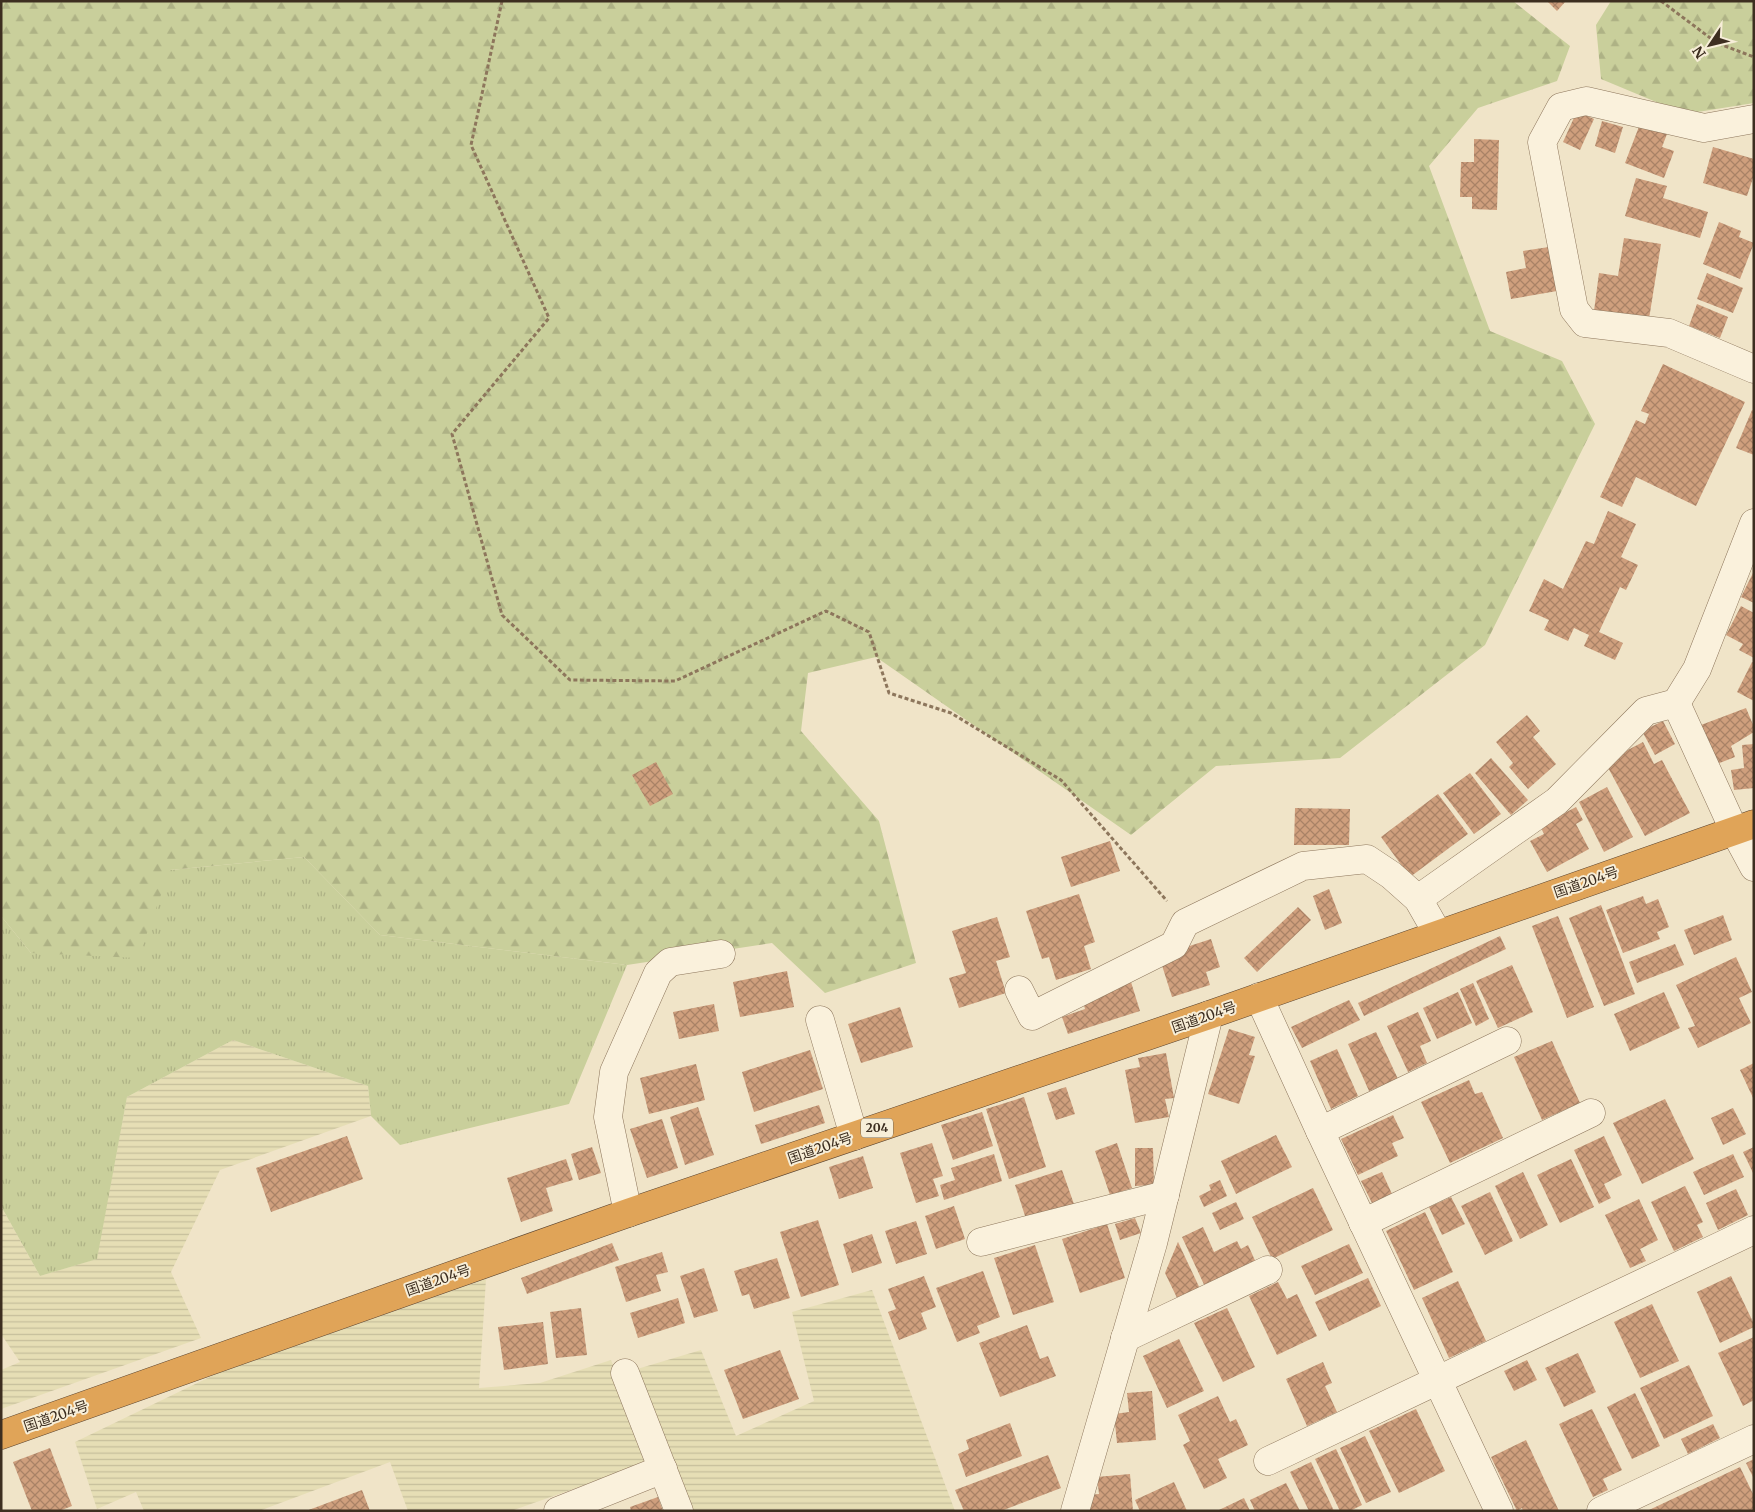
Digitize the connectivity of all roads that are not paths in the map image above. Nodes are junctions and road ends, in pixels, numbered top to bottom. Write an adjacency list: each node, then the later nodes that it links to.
1 (1754, 119): 2 (street)
2 (1754, 369)
3 (1754, 523): 4 (street)
4 (1676, 703): 5 (street); 7 (street)
5 (1744, 827): 6 (street); 8 (highway, 国道204号 / 204)
6 (1754, 867)
7 (1418, 899): 8 (street); 10 (street)
8 (1438, 934): 11 (highway, 国道204号 / 204)
9 (721, 954): 19 (street)
10 (1019, 990)
11 (1260, 997): 12 (highway, 国道204号 / 204); 16 (street)
12 (1209, 1016): 17 (highway, 国道204号 / 204); 18 (street)
13 (820, 1020): 17 (street)
14 (1507, 1041): 16 (street)
15 (1591, 1113): 20 (street)
16 (1320, 1131): 20 (street)
17 (854, 1136): 19 (highway, 国道204号 / 204)
18 (1165, 1194): 22 (street); 24 (street)
19 (628, 1213): 27 (highway, 国道204号 / 204)
20 (1363, 1223): 26 (street)
21 (1754, 1230): 26 (street)
22 (981, 1242)
23 (1268, 1270): 24 (street)
24 (1125, 1338): 33 (street)
25 (626, 1372): 30 (street)
26 (1438, 1380): 29 (street); 34 (street)
27 (1, 1435)
28 (1754, 1439): 35 (street)
29 (1268, 1462)
30 (663, 1469): 31 (street); 32 (street)
31 (558, 1511)
32 (679, 1511)
33 (1074, 1511)
34 (1499, 1511)
35 (1601, 1511)

